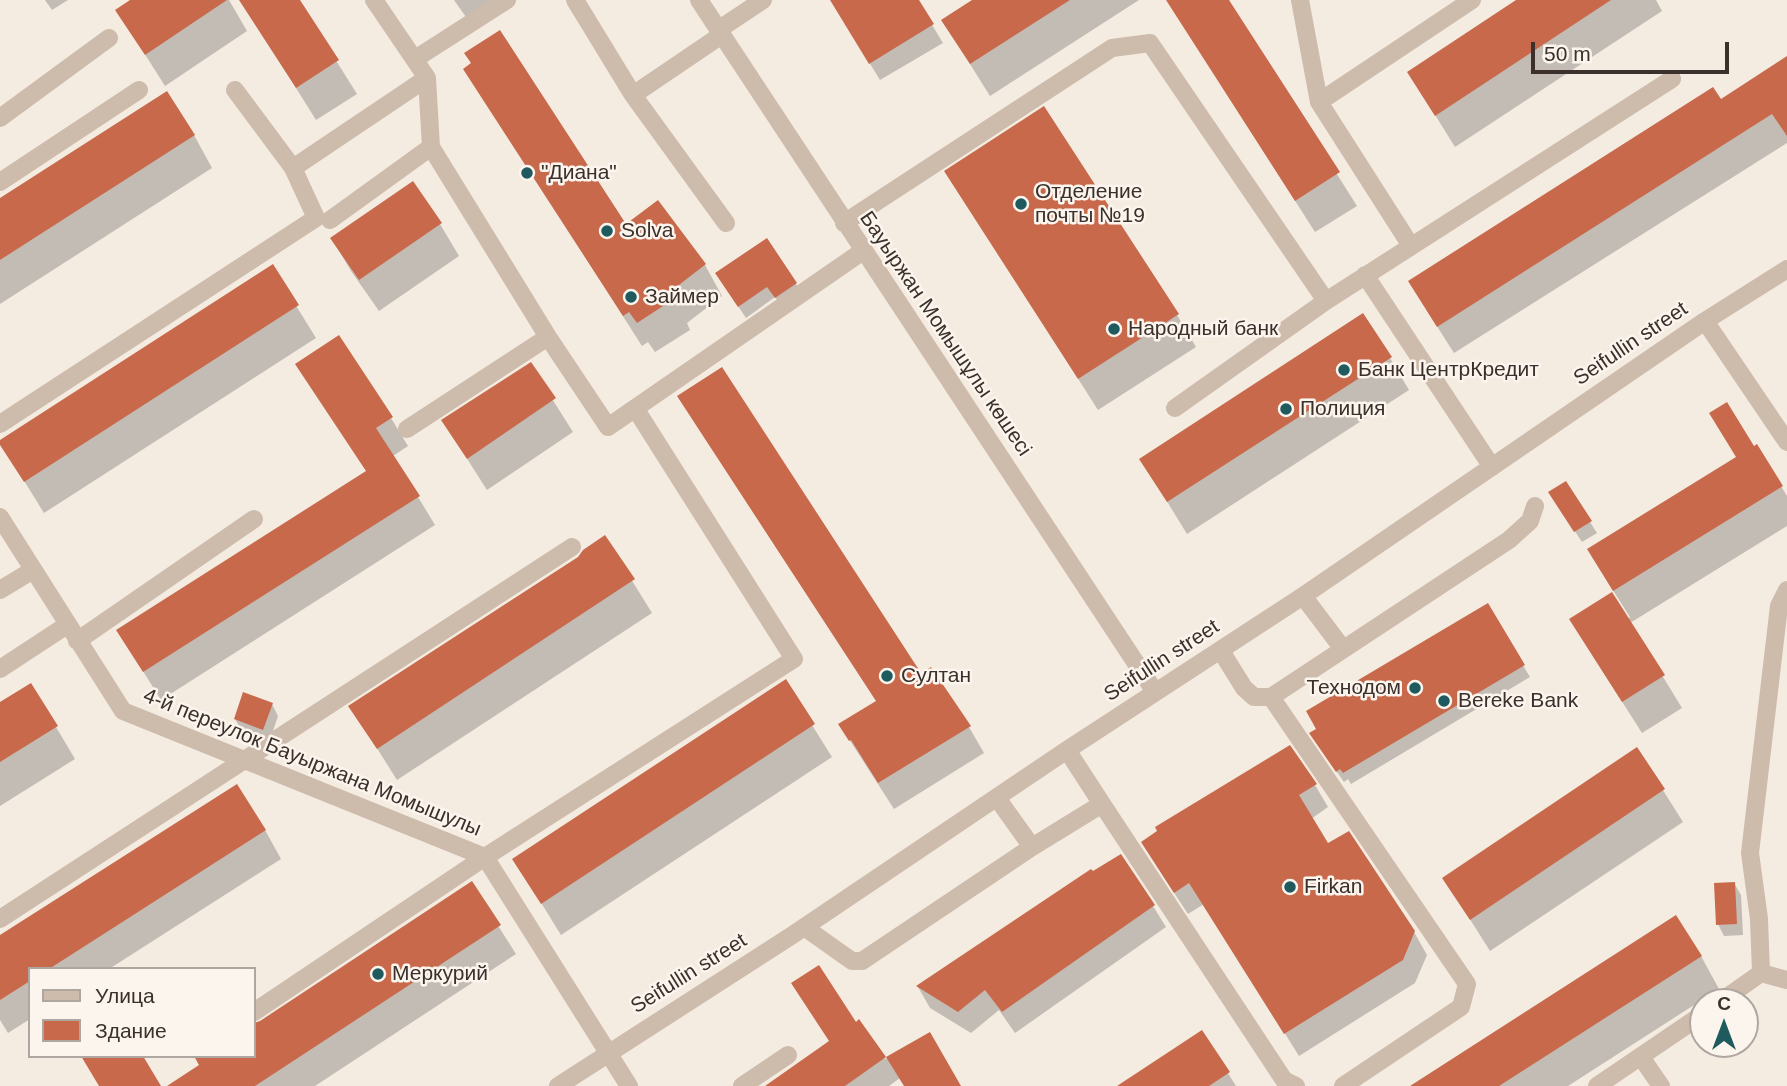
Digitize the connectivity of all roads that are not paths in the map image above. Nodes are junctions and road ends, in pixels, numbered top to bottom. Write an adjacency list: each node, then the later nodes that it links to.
1 (374, 0): 10 (street)
2 (507, 0): 10 (street)
3 (575, 0): 15 (street)
4 (698, 0): 8 (street, Бауыржан Момышұлы көшесі)
5 (764, 0): 8 (street)
6 (1300, 0): 16 (street)
7 (1472, 0): 16 (street)
8 (719, 33): 15 (street); 23 (street, Бауыржан Момышұлы көшесі)
9 (108, 38): 17 (street)
10 (415, 59): 11 (street)
11 (427, 78): 18 (street); 19 (street)
12 (1672, 79): 24 (street)
13 (139, 90): 20 (street)
14 (234, 90): 19 (street)
15 (633, 95): 22 (street)
16 (1319, 102): 24 (street)
17 (0, 118)
18 (431, 147): 21 (street); 30 (street)
19 (293, 167): 33 (street)
20 (0, 181)
21 (330, 219)
22 (726, 223)
23 (844, 223): 25 (street, Бауыржан Момышұлы көшесі); 28 (street)
24 (1411, 246): 27 (street)
25 (863, 251): 31 (street); 50 (street, Бауыржан Момышұлы көшесі)
26 (1787, 269): 29 (street, Seifullin street)
27 (1365, 275): 28 (street); 36 (street)
28 (1326, 301): 32 (street)
29 (1705, 321): 35 (street); 36 (street, Seifullin street)
30 (548, 337): 31 (street); 34 (street)
31 (635, 408): 57 (street)
32 (1175, 408)
33 (0, 424)
34 (407, 429)
35 (1787, 442)
36 (1492, 467): 43 (street, Seifullin street)
37 (1535, 506): 47 (street)
38 (0, 517): 41 (street, 4-й переулок Бауыржана Момышулы)
39 (254, 519): 46 (street)
40 (572, 547): 53 (street)
41 (33, 570): 42 (street); 45 (street, 4-й переулок Бауыржана Момышулы)
42 (0, 590)
43 (1303, 596): 47 (street); 48 (street, Seifullin street)
44 (1784, 605): 60 (street)
45 (67, 625): 46 (street, 4-й переулок Бауыржана Момышулы); 49 (street)
46 (77, 641): 53 (street, 4-й переулок Бауыржана Момышулы)
47 (1343, 649): 51 (street)
48 (1221, 651): 50 (street, Seifullin street); 51 (street)
49 (0, 669)
50 (1154, 692): 52 (street, Seifullin street)
51 (1271, 697): 72 (street)
52 (1067, 750): 54 (street, Seifullin street); 55 (street)
53 (246, 760): 57 (street, 4-й переулок Бауыржана Момышулы); 58 (street)
54 (997, 798): 56 (street); 59 (street, Seifullin street)
55 (1102, 804): 56 (street); 71 (street)
56 (1032, 847): 59 (street)
57 (485, 857): 63 (street); 65 (street, 4-й переулок Бауыржана Момышулы)
58 (0, 919)
59 (804, 927): 65 (street, Seifullin street)
60 (1761, 973): 61 (street); 62 (street)
61 (1787, 980)
62 (1740, 988)
63 (256, 1011)
64 (1689, 1024): 67 (street)
65 (607, 1055): 68 (street, Seifullin street); 69 (street, 4-й переулок Бауыржана Момышулы)
66 (788, 1055): 70 (street)
67 (1641, 1057): 73 (street); 74 (street)
68 (558, 1086)
69 (629, 1086)
70 (742, 1086)
71 (1296, 1086)
72 (1343, 1086)
73 (1597, 1086)
74 (1661, 1086)

